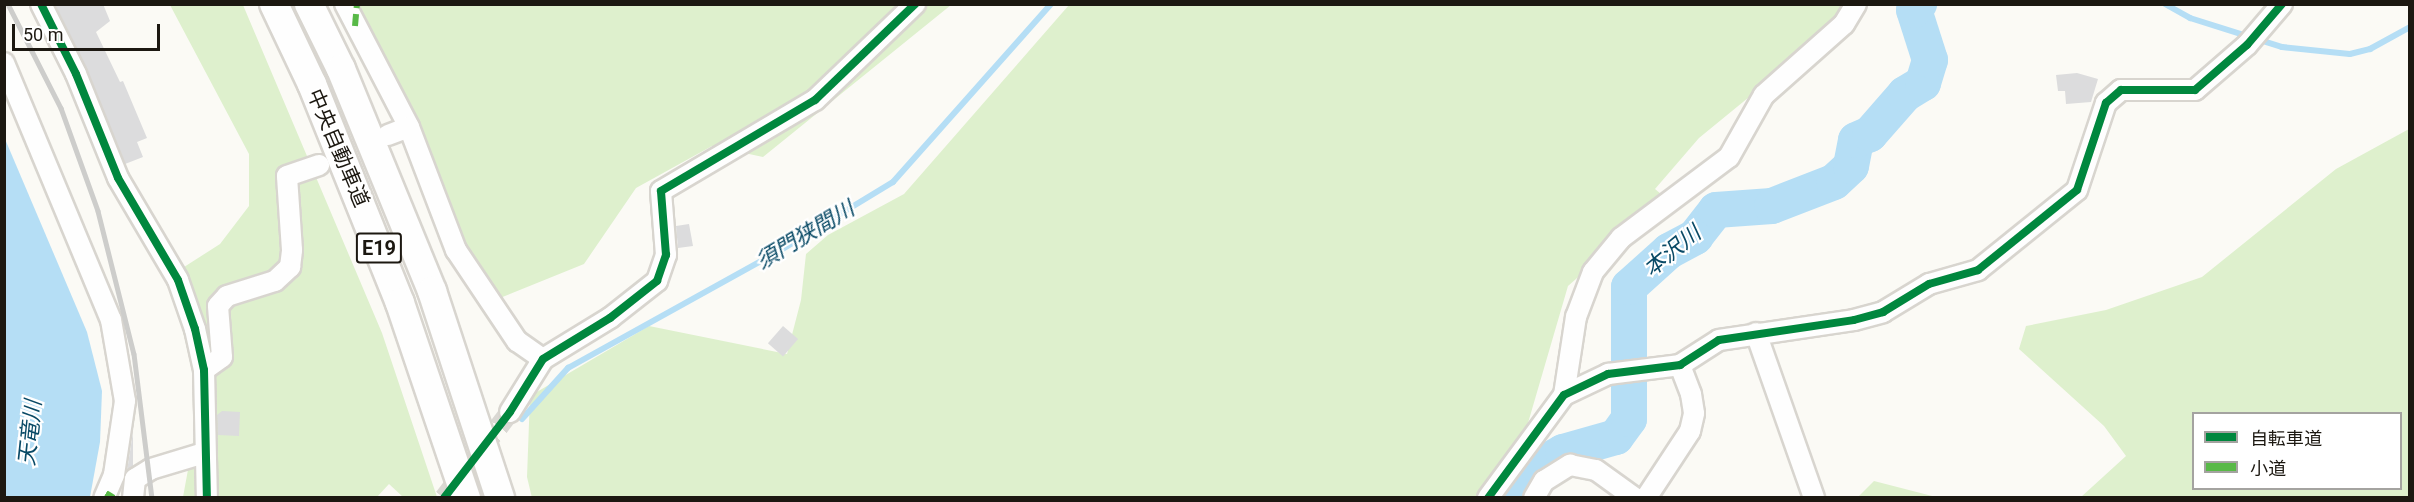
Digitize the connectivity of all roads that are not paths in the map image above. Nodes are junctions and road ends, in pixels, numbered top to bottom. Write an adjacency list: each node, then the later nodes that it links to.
1 (41, 4): 15 (street)
2 (274, 4): 22 (highway, 中央自動車道 / E19)
3 (309, 4): 23 (highway, 中央自動車道 / E19)
4 (345, 4): 9 (street)
5 (915, 4): 13 (street)
6 (1856, 4): 16 (street)
7 (2282, 4): 12 (street)
8 (4, 63): 19 (street)
9 (408, 127): 10 (street); 13 (street)
10 (388, 135)
11 (320, 165): 15 (street)
12 (1756, 333): 14 (street); 28 (street)
13 (543, 359): 17 (street)
14 (1680, 365): 16 (street); 27 (street)
15 (204, 370): 18 (street)
16 (1564, 395): 24 (street)
17 (510, 412)
18 (204, 453): 20 (street); 21 (street)
19 (104, 498)
20 (133, 498)
21 (207, 498)
22 (466, 498)
23 (500, 498)
24 (1488, 498)
25 (1534, 498): 26 (street)
26 (1635, 498)
27 (1646, 498)
28 (1814, 498)

